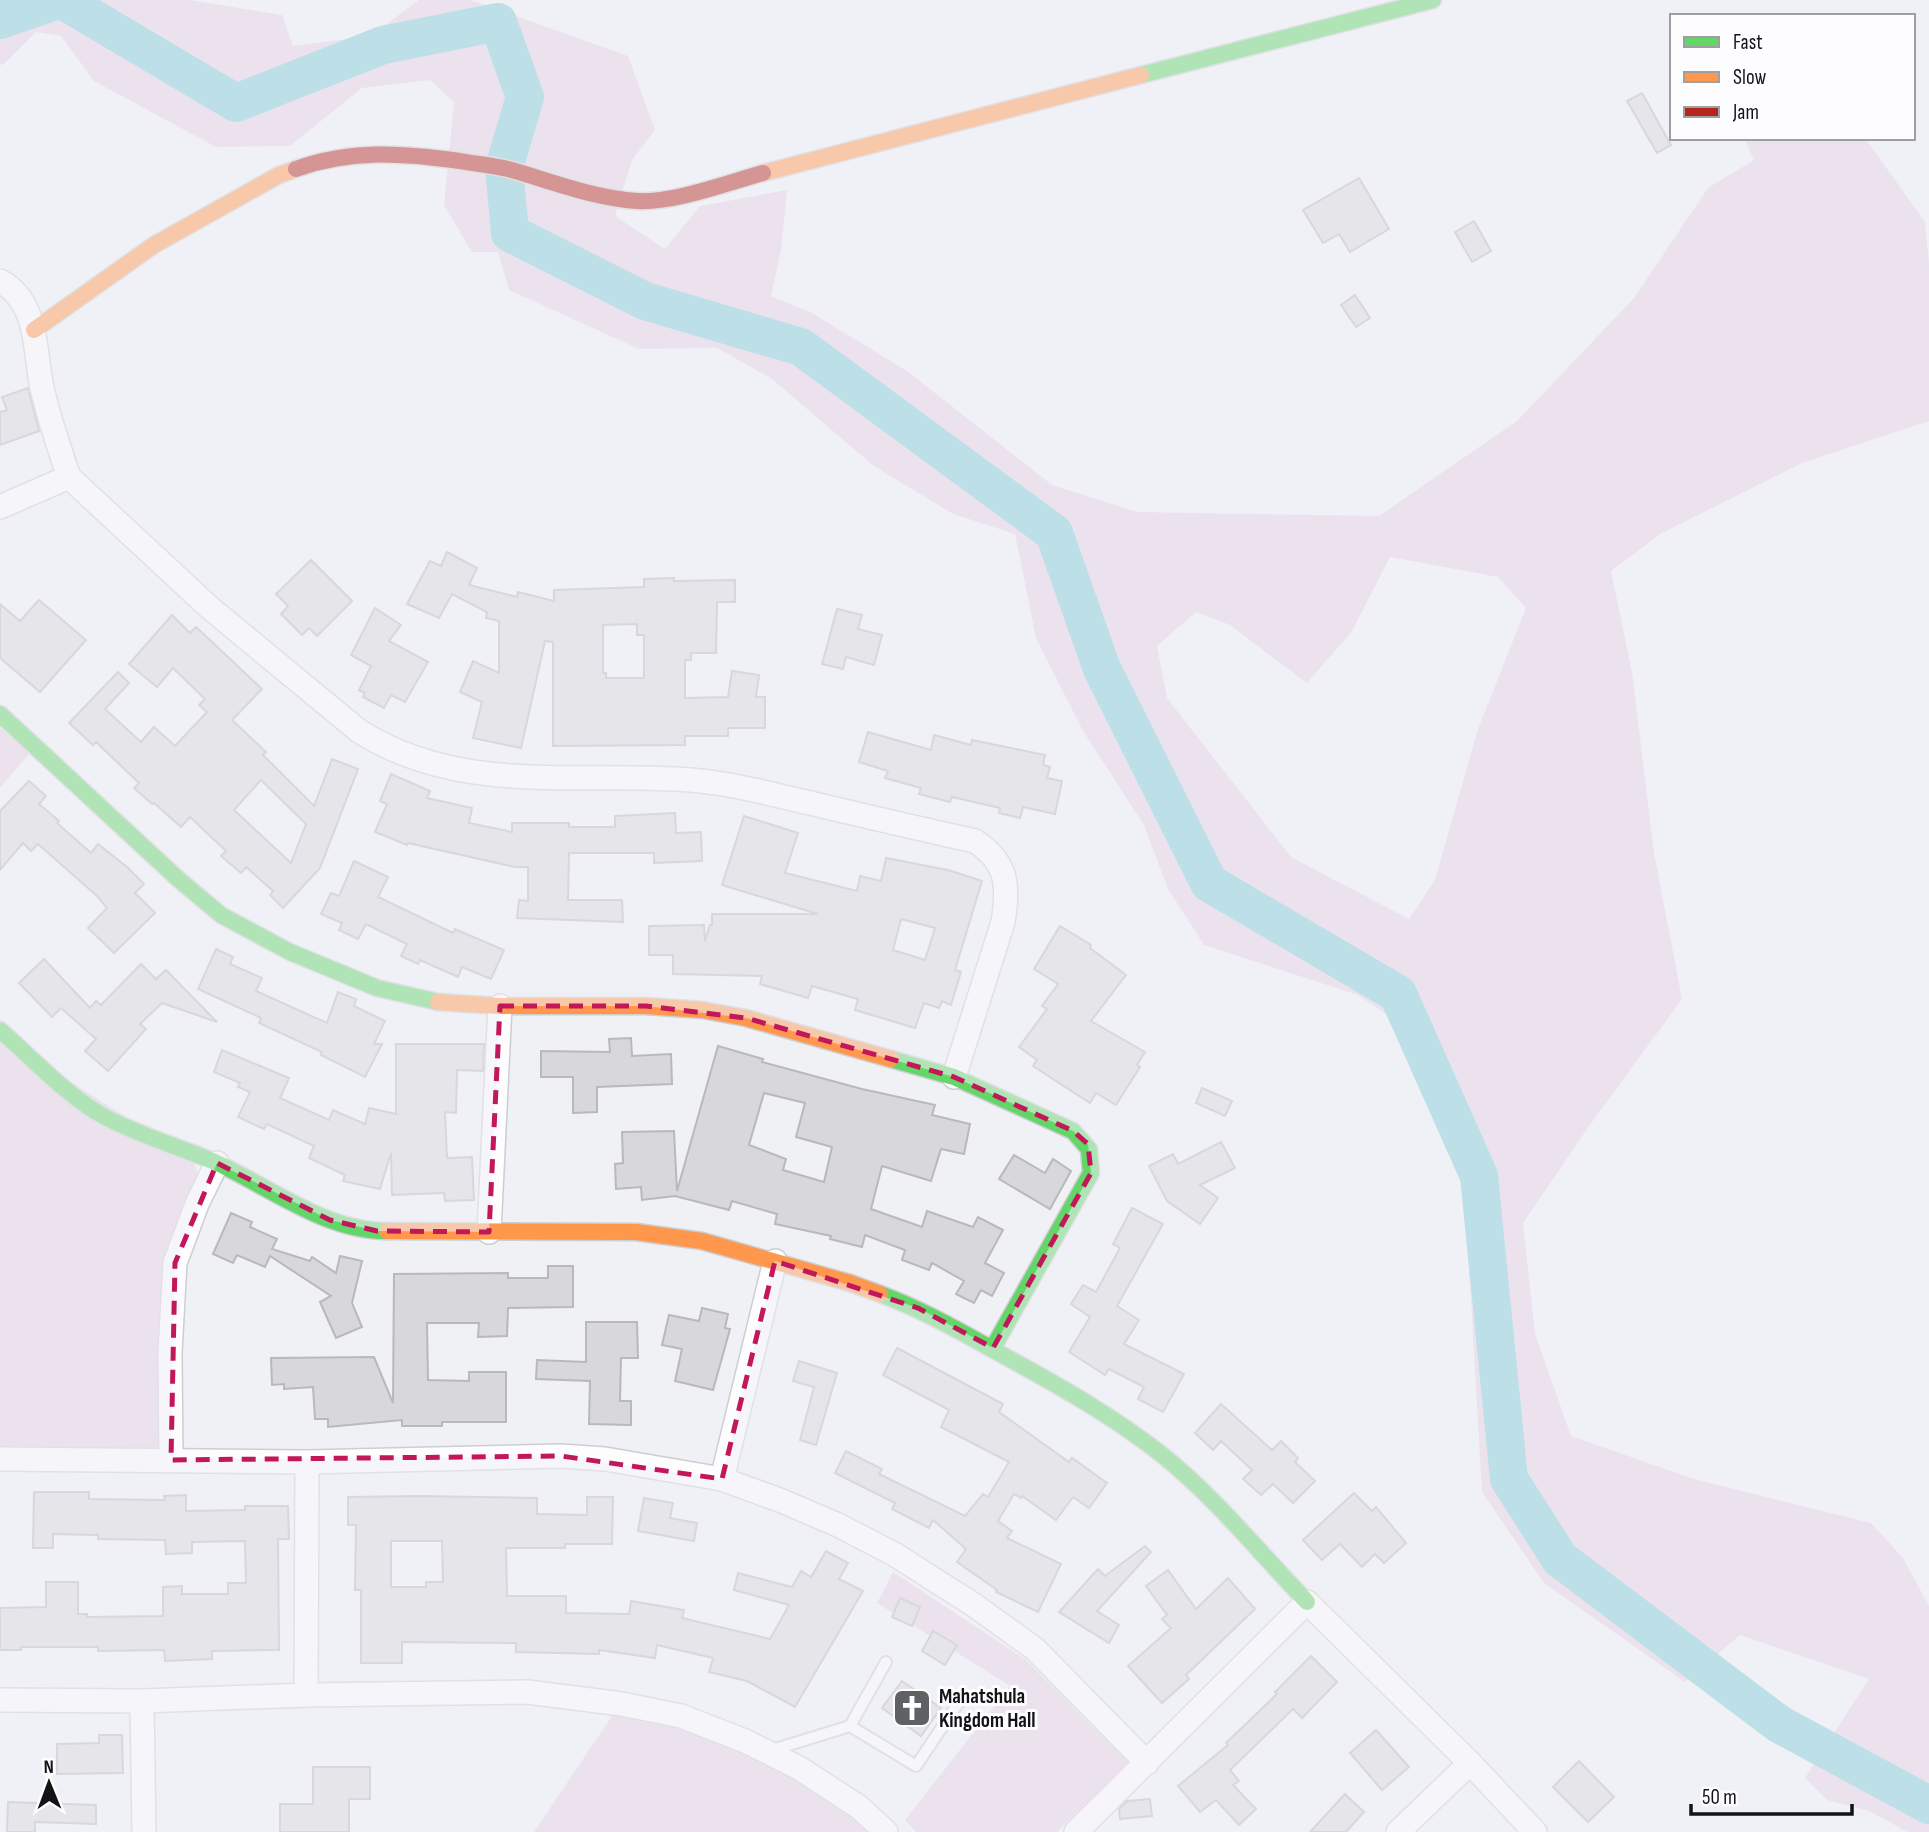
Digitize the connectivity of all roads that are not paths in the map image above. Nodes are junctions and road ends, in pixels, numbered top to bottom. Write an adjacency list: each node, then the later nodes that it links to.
1 (1419, 2): 3 (street)
2 (0, 281): 3 (street)
3 (34, 330): 4 (street)
4 (69, 477): 5 (street); 9 (street)
5 (0, 507)
6 (0, 714): 7 (street)
7 (500, 1006): 9 (street); 11 (street)
8 (0, 1030): 10 (street)
9 (954, 1077): 13 (street)
10 (217, 1163): 11 (street); 15 (street)
11 (489, 1232): 12 (street)
12 (775, 1261): 13 (street); 17 (street)
13 (993, 1348): 18 (street)
14 (0, 1459): 15 (street)
15 (171, 1460): 16 (street)
16 (307, 1462): 17 (street); 20 (street)
17 (722, 1479): 26 (street)
18 (1307, 1602): 26 (street); 27 (street)
19 (886, 1662): 24 (lane)
20 (306, 1695): 22 (street); 25 (street)
21 (0, 1700): 22 (street)
22 (142, 1701): 28 (street)
23 (959, 1702): 24 (lane)
24 (850, 1726): 25 (lane)
25 (766, 1752): 29 (street)
26 (1147, 1763): 30 (street)
27 (1470, 1763): 31 (street); 32 (street)
28 (144, 1832)
29 (886, 1832)
30 (1076, 1832)
31 (1398, 1832)
32 (1535, 1832)

